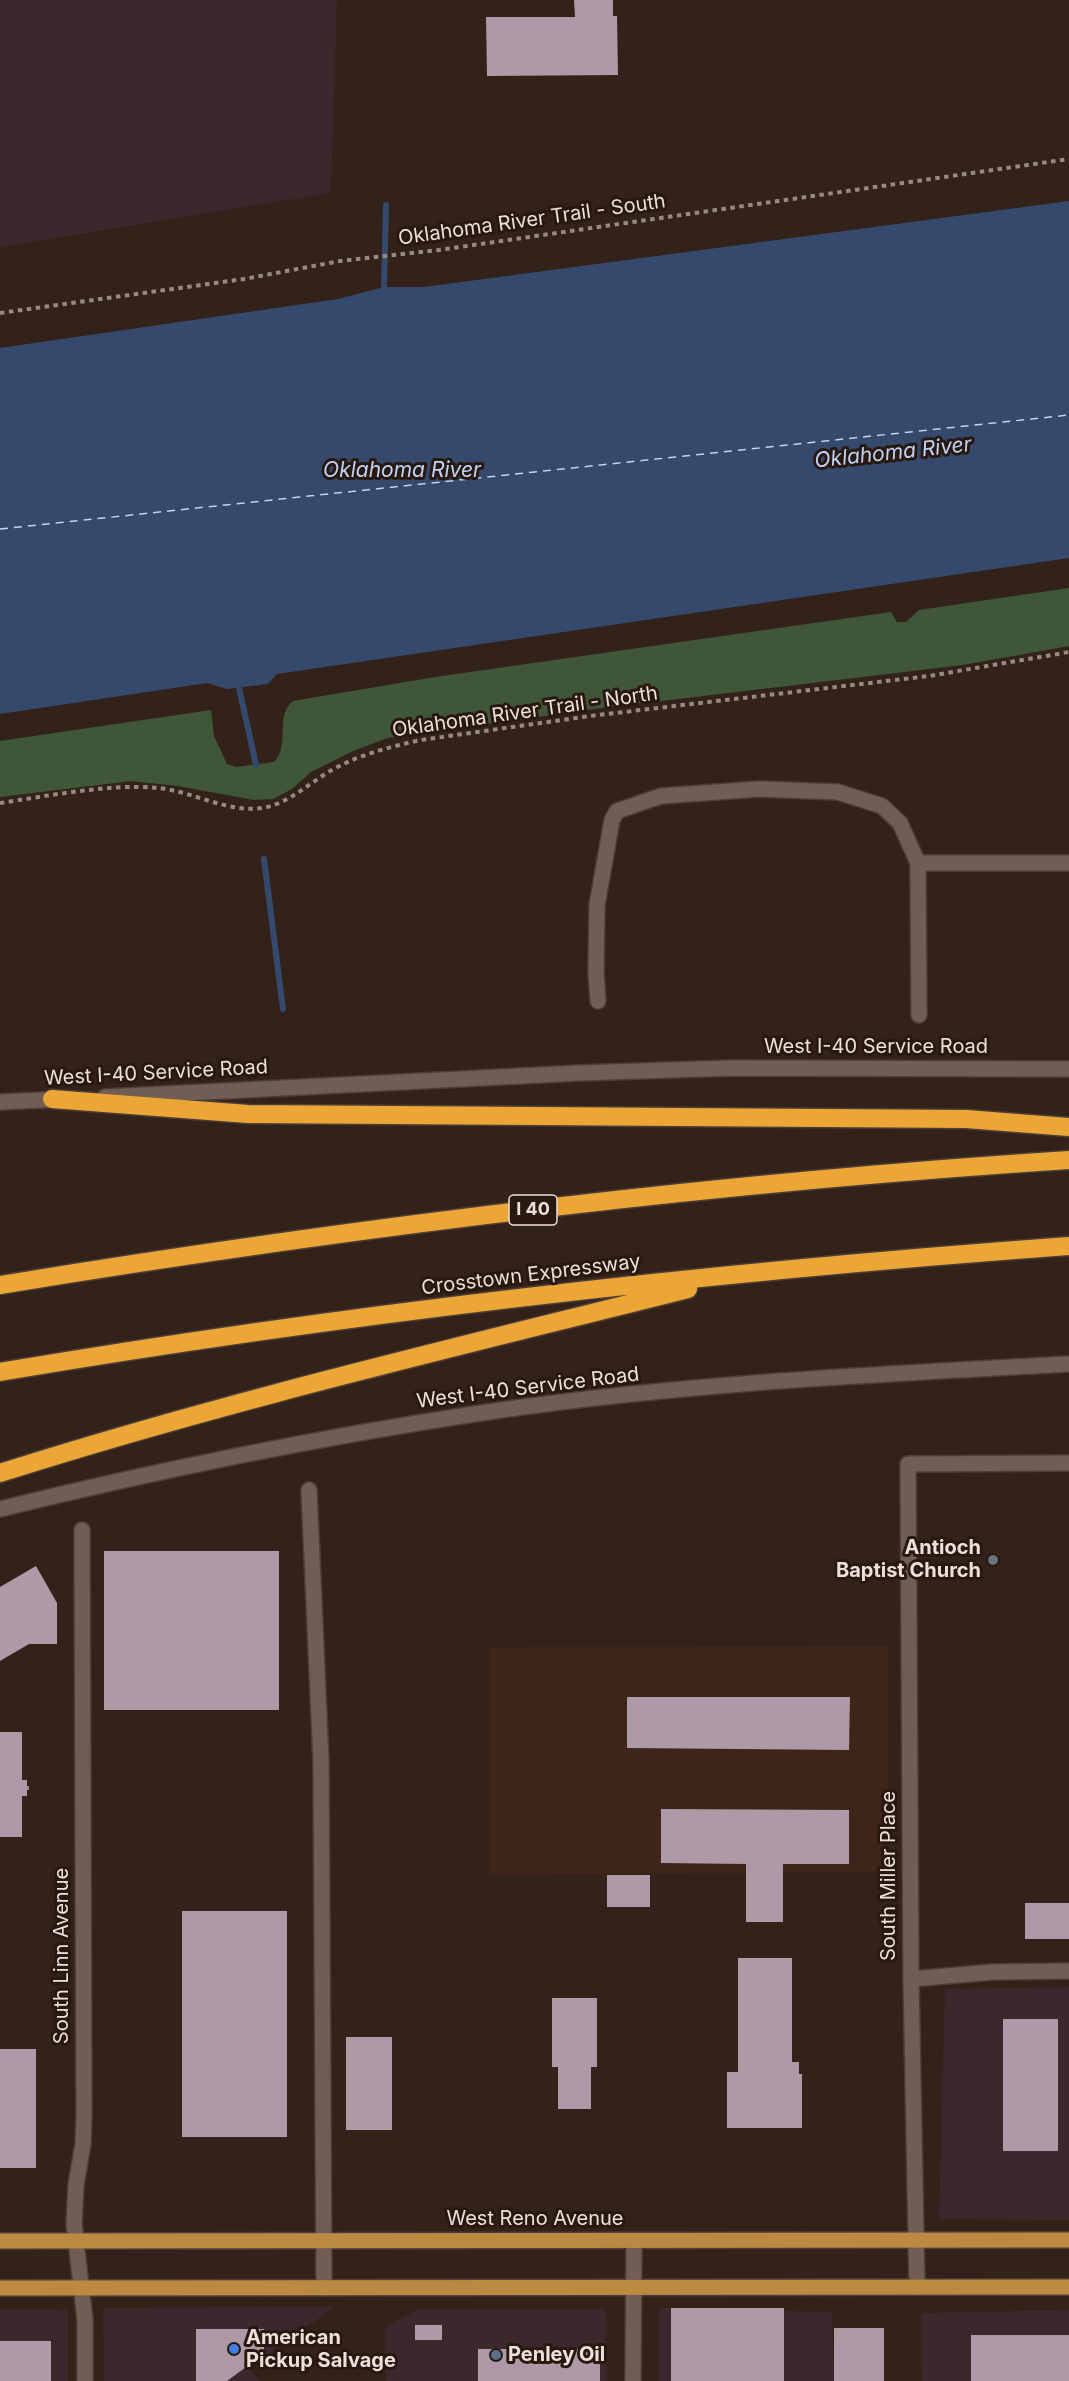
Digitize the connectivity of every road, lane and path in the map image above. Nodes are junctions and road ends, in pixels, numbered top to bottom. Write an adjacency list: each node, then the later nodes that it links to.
1 (1069, 159): 2 (path, Oklahoma River Trail - South)
2 (0, 313)
3 (1069, 652): 4 (path, Oklahoma River Trail - North)
4 (0, 803)
5 (918, 863): 6 (street); 7 (street); 8 (street)
6 (1069, 863)
7 (598, 1000)
8 (919, 1015)
9 (1069, 1069): 10 (street, West I-40 Service Road)
10 (52, 1100): 11 (street, West I-40 Service Road); 12 (highway)
11 (0, 1102)
12 (1069, 1127)
13 (1069, 1160): 16 (highway, I 40)
14 (1069, 1246): 15 (highway, Crosstown Expressway)
15 (757, 1272): 18 (highway, Crosstown Expressway); 20 (highway)
16 (0, 1286)
17 (1069, 1364): 22 (street, West I-40 Service Road)
18 (0, 1372)
19 (1069, 1463): 25 (street, South Miller Place)
20 (0, 1473)
21 (309, 1490): 26 (street)
22 (0, 1509)
23 (82, 1530): 28 (street, South Linn Avenue)
24 (1069, 1971): 25 (street)
25 (911, 1979): 30 (street, South Miller Place)
26 (323, 2240): 28 (main road, West Reno Avenue); 29 (main road, West Reno Avenue); 35 (street)
27 (0, 2241): 28 (main road, West Reno Avenue)
28 (77, 2241): 34 (street, South Linn Avenue)
29 (634, 2241): 30 (main road, West Reno Avenue); 36 (street)
30 (917, 2241): 31 (main road, West Reno Avenue); 32 (street, South Miller Place)
31 (1069, 2241)
32 (917, 2287): 36 (main road); 37 (main road)
33 (0, 2288): 34 (main road)
34 (82, 2288): 35 (main road); 38 (street, South Linn Avenue)
35 (324, 2288): 36 (main road)
36 (634, 2288): 39 (street)
37 (1069, 2288)
38 (85, 2381)
39 (633, 2381)

